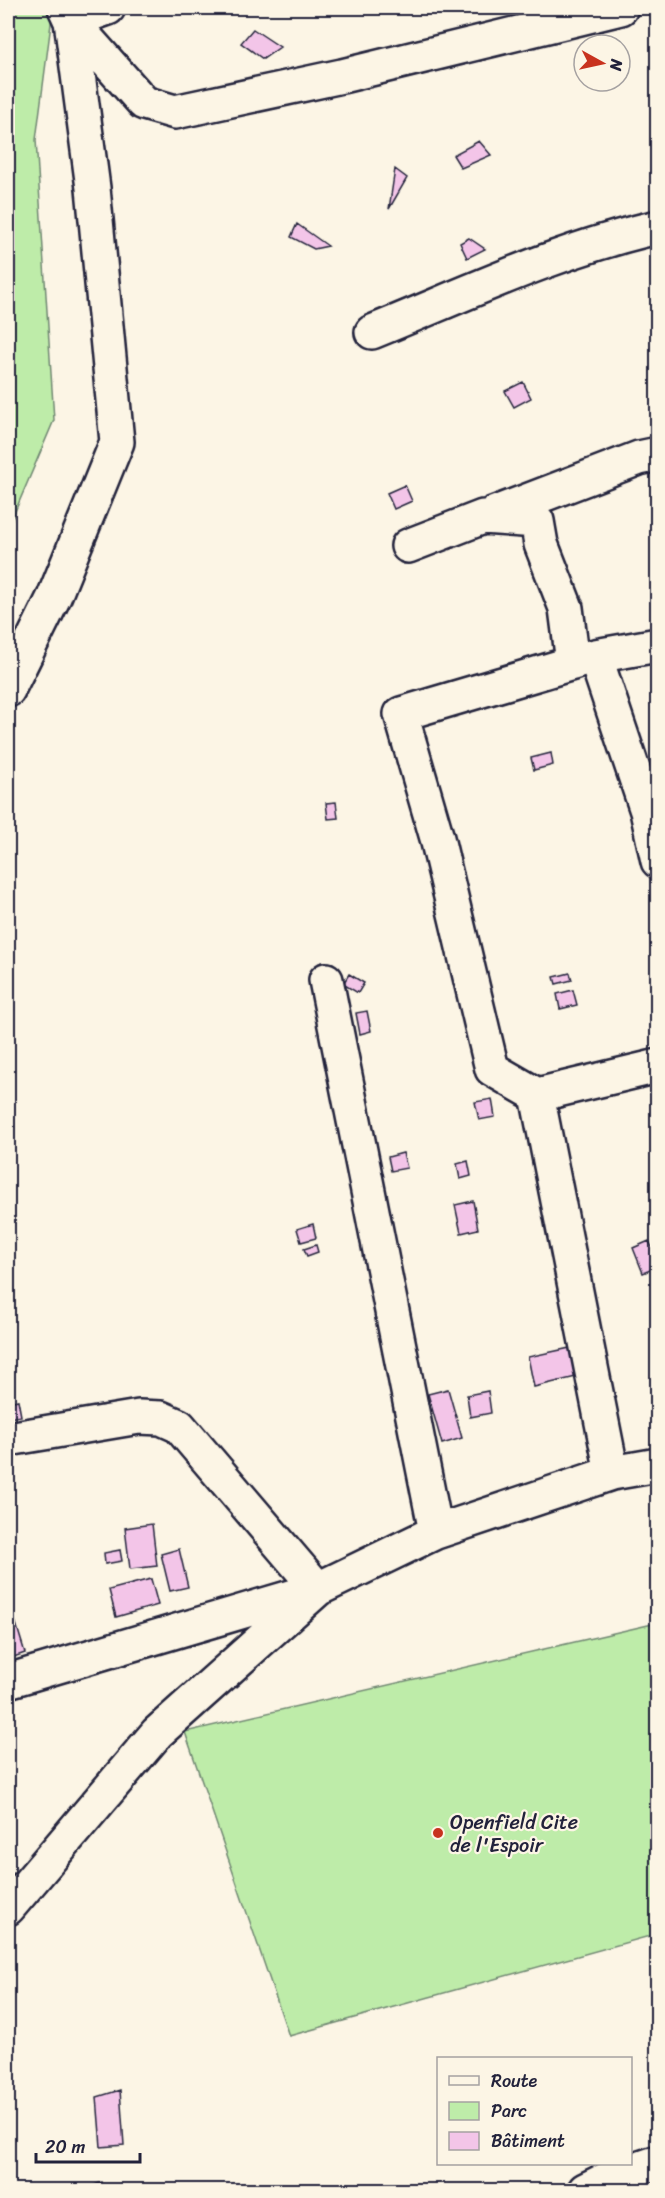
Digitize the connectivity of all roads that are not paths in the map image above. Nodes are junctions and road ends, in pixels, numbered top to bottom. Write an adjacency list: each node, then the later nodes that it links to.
1 (108, 8): 3 (street)
2 (621, 8): 3 (street)
3 (68, 14): 11 (street)
4 (657, 227): 5 (street)
5 (372, 332)
6 (657, 454): 7 (street)
7 (483, 517): 8 (street); 10 (street)
8 (408, 546)
9 (657, 645): 10 (street)
10 (584, 660): 12 (street); 15 (street)
11 (8, 690)
12 (657, 861)
13 (326, 980): 19 (street)
14 (657, 1065): 15 (street)
15 (537, 1095): 18 (street)
16 (8, 1439): 20 (street)
17 (657, 1465): 18 (street)
18 (612, 1473): 19 (street)
19 (436, 1532): 20 (street)
20 (318, 1589): 21 (street); 22 (street)
21 (8, 1681)
22 (8, 1908)
23 (657, 2162): 24 (street)
24 (585, 2190)

